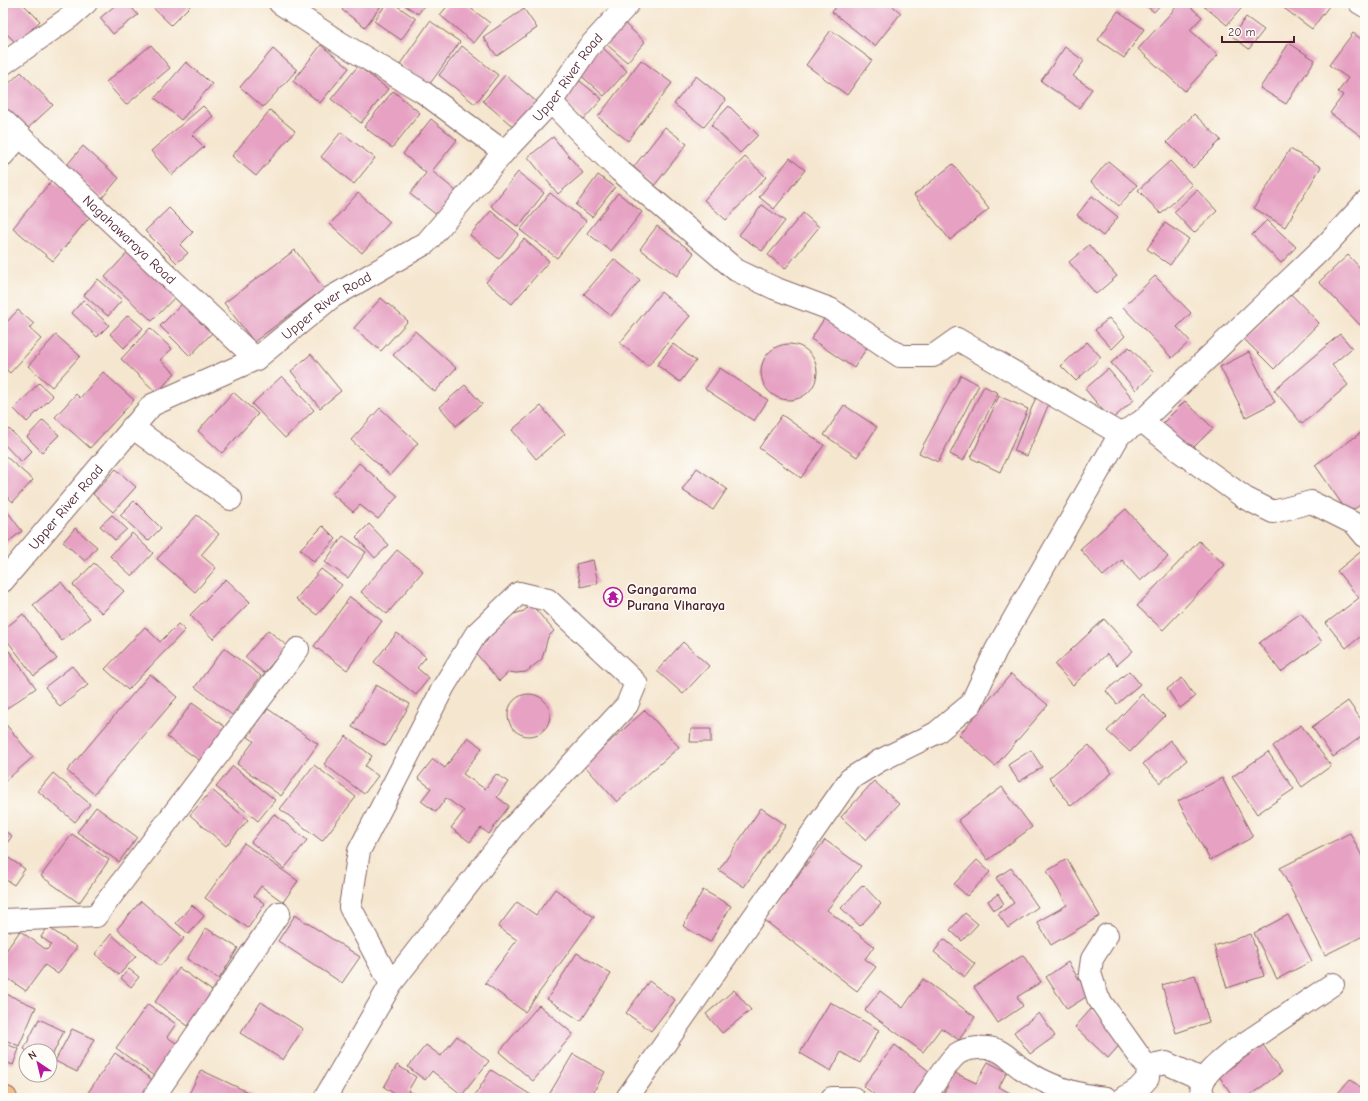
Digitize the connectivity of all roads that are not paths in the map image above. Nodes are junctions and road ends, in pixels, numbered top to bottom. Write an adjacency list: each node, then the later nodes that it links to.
1 (86, 3): 6 (street)
2 (280, 3): 10 (street)
3 (629, 3): 7 (street, Upper River Road)
4 (1360, 3): 5 (street)
5 (1365, 6)
6 (3, 64)
7 (551, 102): 10 (street, Upper River Road); 16 (street)
8 (3, 120): 9 (street, Nagahawaraya Road)
9 (20, 136): 11 (street); 13 (street, Nagahawaraya Road)
10 (504, 152): 13 (street, Upper River Road)
11 (3, 155)
12 (1365, 203): 14 (street)
13 (256, 359): 15 (street, Upper River Road)
14 (1142, 421): 16 (street); 18 (street)
15 (132, 427): 17 (street); 19 (street, Upper River Road)
16 (1120, 434): 32 (street)
17 (231, 499)
18 (1365, 536)
19 (3, 581)
20 (298, 649): 22 (street)
21 (279, 913): 30 (street)
22 (3, 920)
23 (1107, 935): 26 (street)
24 (391, 984): 24 (street); 31 (street)
25 (1332, 984): 27 (street)
26 (1147, 1067): 27 (street); 37 (street)
27 (1204, 1089)
28 (3, 1097): 29 (highway)
29 (6, 1098)
30 (153, 1098)
31 (325, 1098)
32 (627, 1098)
33 (832, 1098): 34 (street)
34 (853, 1098)
35 (925, 1098): 36 (street)
36 (1106, 1098)
37 (1124, 1098)

